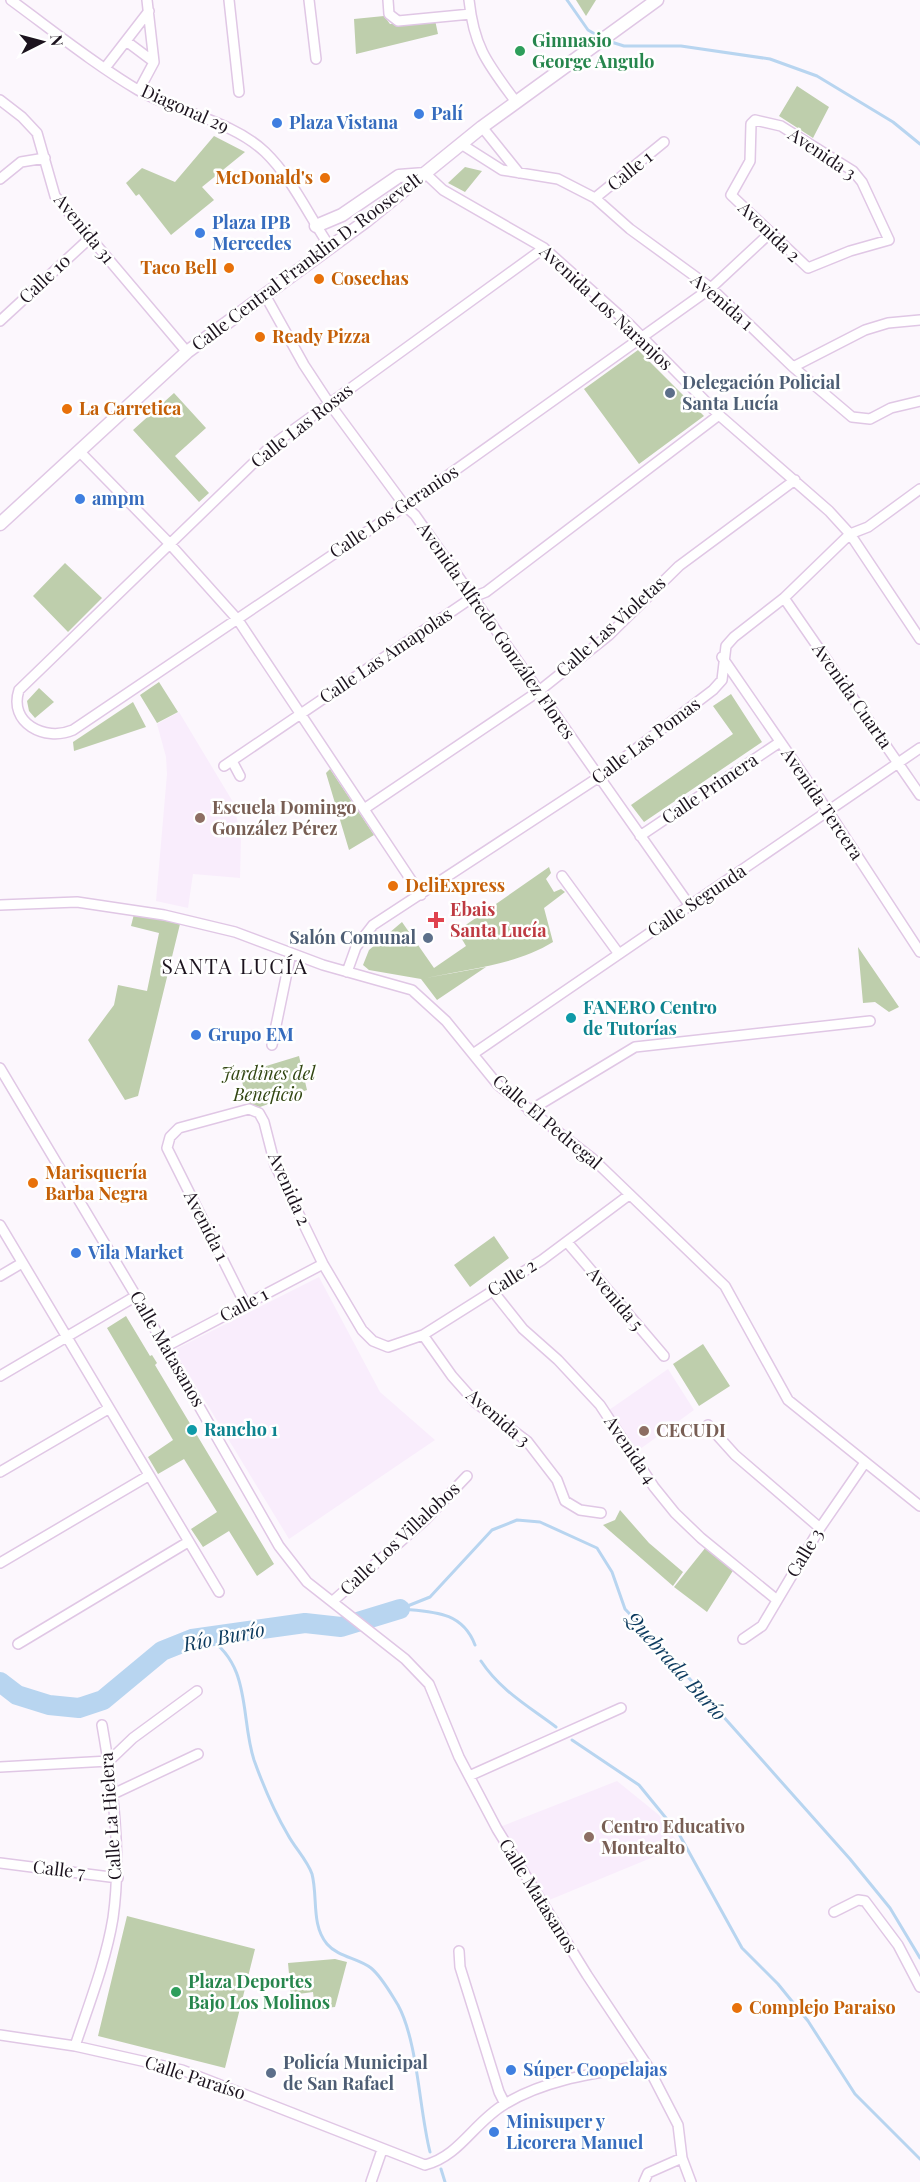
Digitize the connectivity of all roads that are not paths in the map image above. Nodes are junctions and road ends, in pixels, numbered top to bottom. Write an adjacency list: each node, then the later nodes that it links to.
1 (10, 0): 13 (street, Diagonal 29)
2 (147, 0): 8 (street)
3 (229, 0): 15 (street)
4 (309, 0): 11 (street)
5 (388, 0): 9 (street)
6 (470, 0): 9 (street)
7 (657, 0): 17 (main road, Calle Central Franklin D. Roosevelt)
8 (149, 11): 10 (street); 12 (street)
9 (471, 14): 17 (street)
10 (126, 41): 12 (street); 13 (street)
11 (316, 59)
12 (154, 62): 14 (street)
13 (105, 68): 14 (street, Diagonal 29)
14 (138, 90): 27 (street, Diagonal 29)
15 (239, 92)
16 (0, 100): 21 (street, Avenida 31)
17 (516, 102): 18 (main road, Calle Central Franklin D. Roosevelt)
18 (482, 126): 20 (main road, Calle Central Franklin D. Roosevelt); 22 (street)
19 (664, 142): 26 (street, Calle 1)
20 (460, 144): 22 (street, Avenida 1); 23 (main road, Calle Central Franklin D. Roosevelt)
21 (45, 158): 24 (street); 29 (street, Avenida 31)
22 (519, 173): 26 (street, Avenida 1)
23 (426, 174): 27 (main road); 30 (main road, Calle Central Franklin D. Roosevelt); 31 (street, Avenida Los Naranjos)
24 (0, 178)
25 (731, 195): 28 (street, Avenida 2); 32 (street, Avenida 3)
26 (596, 198): 33 (street, Avenida 1)
27 (316, 226): 30 (street, Diagonal 29)
28 (770, 233): 32 (street, Avenida 2); 33 (street)
29 (90, 238): 36 (street, Calle 10); 38 (street, Avenida 31)
30 (330, 247): 34 (main road, Calle Central Franklin D. Roosevelt)
31 (544, 248): 37 (street, Avenida Los Naranjos); 41 (street, Calle Las Rosas)
32 (808, 268)
33 (711, 288): 37 (street, Calle Los Geranios); 39 (street, Avenida 1)
34 (265, 295): 38 (main road, Calle Central Franklin D. Roosevelt); 41 (street, Avenida Alfredo González Flores)
35 (920, 320): 39 (street)
36 (0, 321)
37 (641, 337): 42 (street, Avenida Los Naranjos); 46 (street, Calle Los Geranios)
38 (187, 352): 43 (main road, Calle Central Franklin D. Roosevelt)
39 (794, 367): 40 (street, Avenida 1)
40 (920, 401)
41 (329, 403): 46 (street, Avenida Alfredo González Flores); 49 (street, Calle Las Rosas)
42 (719, 415): 44 (street, Avenida Los Naranjos); 50 (street, Calle Las Amapolas)
43 (79, 451): 47 (main road, Calle Central Franklin D. Roosevelt); 49 (street)
44 (795, 480): 48 (street, Avenida Los Naranjos); 55 (street, Calle Las Violetas)
45 (920, 489): 48 (street, Calle Las Pomas)
46 (405, 506): 50 (street, Avenida Alfredo González Flores); 52 (street, Calle Los Geranios)
47 (0, 524)
48 (850, 534): 51 (street, Calle Las Pomas); 53 (street, Avenida Los Naranjos)
49 (169, 543): 52 (street); 57 (street, Calle Las Rosas)
50 (473, 597): 55 (street, Avenida Alfredo González Flores); 56 (street, Calle Las Amapolas)
51 (784, 598): 54 (street, Calle Las Pomas); 60 (street, Avenida Cuarta)
52 (238, 620): 56 (street); 57 (street, Calle Los Geranios)
53 (920, 639)
54 (722, 657): 58 (street, Avenida Tercera); 62 (street, Calle Las Pomas)
55 (539, 691): 62 (street, Avenida Alfredo González Flores); 64 (street, Calle Las Violetas)
56 (301, 714): 61 (street, Calle Las Amapolas); 64 (street)
57 (73, 730)
58 (780, 742): 65 (street, Avenida Tercera); 66 (street, Calle Primera)
59 (920, 748): 60 (street, Calle Segunda)
60 (898, 763): 63 (street, Avenida Cuarta); 65 (street, Calle Segunda)
61 (240, 776)
62 (599, 777): 66 (street, Avenida Alfredo González Flores); 68 (street, Calle Las Pomas)
63 (920, 795)
64 (364, 808): 68 (street)
65 (828, 811): 70 (street, Calle Segunda); 71 (street, Avenida Tercera)
66 (640, 836): 70 (street, Avenida Alfredo González Flores)
67 (562, 876): 73 (street)
68 (421, 895): 74 (street, Calle Las Pomas)
69 (0, 905): 72 (street, Calle El Pedregal)
70 (690, 906): 73 (street, Calle Segunda)
71 (920, 952)
72 (291, 953): 74 (street, Calle El Pedregal); 76 (street)
73 (619, 954): 77 (street, Calle Segunda)
74 (346, 972): 77 (street, Calle El Pedregal)
75 (870, 1021): 79 (street)
76 (272, 1045)
77 (473, 1054): 79 (street, Calle El Pedregal)
78 (1, 1072): 88 (street, Calle Matasanos)
79 (529, 1111): 81 (street, Calle El Pedregal)
80 (167, 1148): 85 (street, Avenida 2); 89 (street, Avenida 1)
81 (629, 1196): 83 (street, Calle 2); 98 (street, Calle El Pedregal)
82 (0, 1225): 84 (street)
83 (567, 1242): 87 (street, Calle 2); 94 (street, Avenida 5)
84 (22, 1263): 86 (street); 91 (street)
85 (323, 1264): 89 (street, Calle 1); 93 (street, Avenida 2)
86 (0, 1276)
87 (492, 1290): 90 (street, Calle 2); 108 (street, Avenida 4)
88 (136, 1296): 91 (street); 92 (street, Calle Matasanos)
89 (245, 1304): 92 (street, Calle 1)
90 (423, 1335): 93 (street, Calle 2); 103 (street, Avenida 3)
91 (66, 1337): 95 (street); 96 (street)
92 (165, 1347): 109 (street, Calle Matasanos)
93 (388, 1347)
94 (664, 1356)
95 (0, 1376)
96 (108, 1409): 99 (street); 100 (street)
97 (708, 1425): 104 (street)
98 (864, 1464): 102 (street, Calle El Pedregal); 104 (street, Calle 3)
99 (0, 1472)
100 (148, 1476): 105 (street); 106 (street)
101 (467, 1476): 109 (street, Calle Los Villalobos)
102 (920, 1506)
103 (602, 1513)
104 (820, 1528): 108 (street, Calle 3)
105 (188, 1542): 107 (street); 111 (street)
106 (2, 1559)
107 (219, 1592)
108 (777, 1600): 110 (street, Calle 3)
109 (333, 1601): 118 (street, Calle Matasanos)
110 (743, 1639)
111 (18, 1644)
112 (197, 1691): 116 (street)
113 (621, 1708): 118 (street)
114 (102, 1725): 116 (street, Calle La Hielera)
115 (198, 1754): 119 (street)
116 (109, 1761): 117 (street); 119 (street, Calle La Hielera)
117 (0, 1767)
118 (469, 1776): 127 (street, Calle Matasanos)
119 (111, 1795): 121 (street, Calle La Hielera)
120 (0, 1863): 121 (street, Calle 7)
121 (118, 1878): 126 (street, Calle La Hielera)
122 (834, 1912): 124 (street)
123 (459, 1951): 128 (street)
124 (920, 1987)
125 (0, 2036): 126 (street, Calle Paraíso)
126 (75, 2046): 129 (street, Calle Paraíso)
127 (647, 2065): 128 (street); 130 (street, Calle Matasanos)
128 (505, 2104): 129 (street, Calle Paraíso)
129 (382, 2150): 131 (street)
130 (682, 2158): 132 (street); 133 (street, Calle Matasanos)
131 (370, 2182)
132 (644, 2182)
133 (691, 2182)

